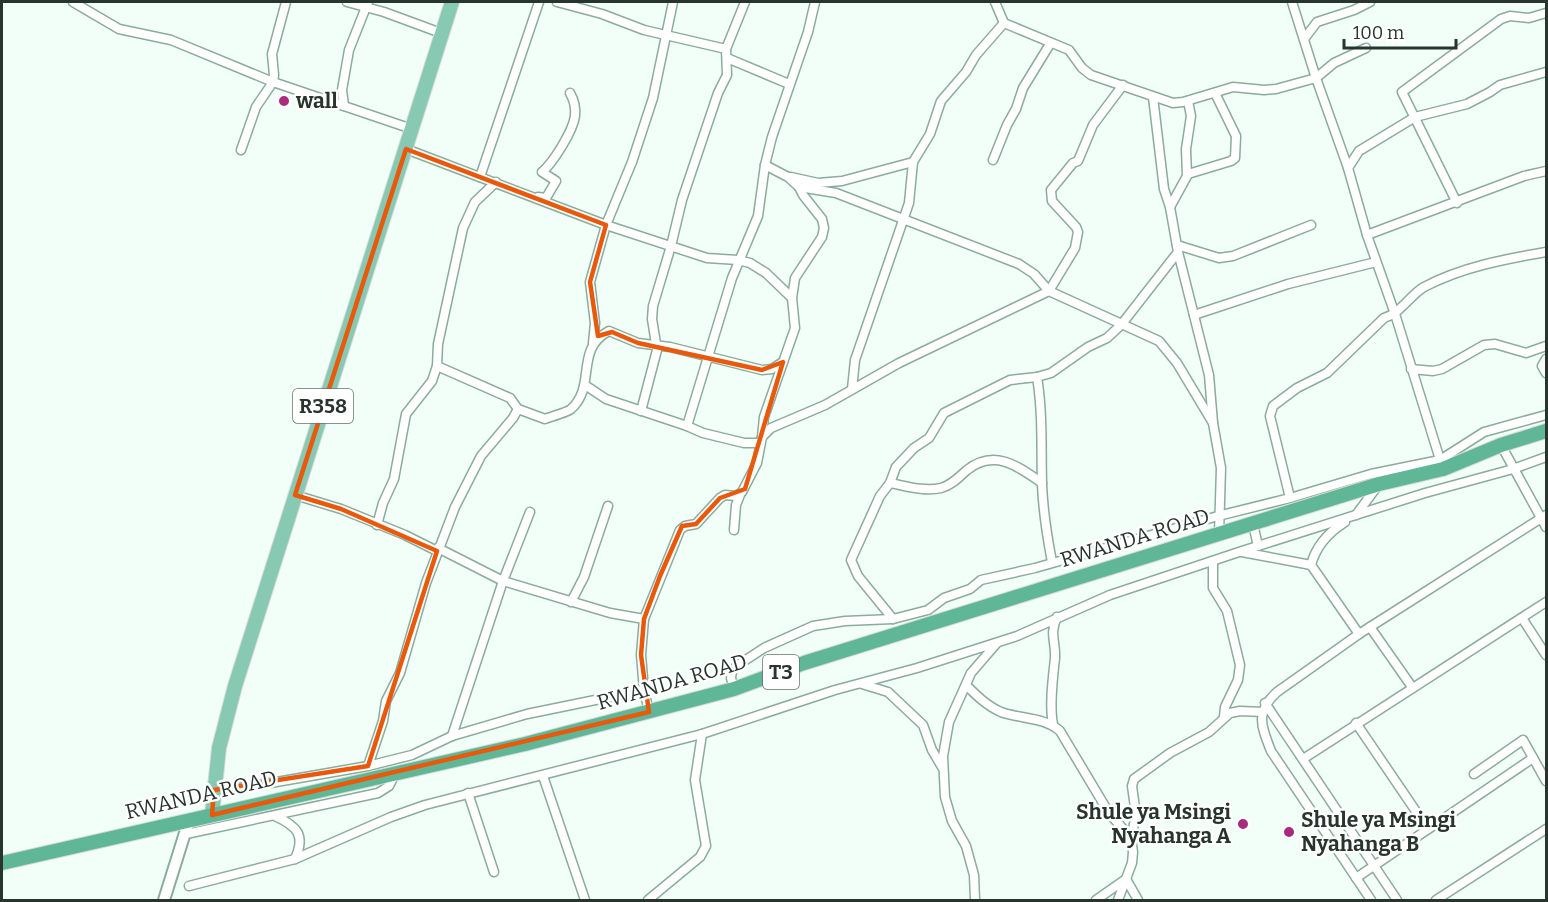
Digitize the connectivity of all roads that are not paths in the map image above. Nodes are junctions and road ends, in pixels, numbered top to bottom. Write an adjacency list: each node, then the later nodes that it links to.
1 (74, 2): 24 (street)
2 (286, 2): 24 (street)
3 (347, 2): 13 (street)
4 (452, 2): 16 (main road, R358)
5 (539, 2): 42 (street)
6 (557, 2): 17 (street)
7 (673, 2): 17 (street)
8 (745, 2): 21 (street)
9 (815, 2): 25 (street)
10 (995, 2): 15 (street)
11 (1292, 2): 18 (street)
12 (1370, 2): 18 (street)
13 (368, 4): 16 (street); 31 (street)
14 (1546, 13): 32 (street)
15 (1004, 23): 19 (street); 37 (street)
16 (441, 33): 33 (main road, R358)
17 (666, 35): 21 (street); 50 (street)
18 (1304, 39): 23 (street)
19 (1050, 44): 26 (street); 36 (street)
20 (1366, 48): 23 (street)
21 (726, 53): 25 (street); 53 (street)
22 (1546, 72): 32 (street)
23 (1316, 78): 28 (street); 39 (street)
24 (273, 82): 31 (street); 34 (street)
25 (789, 84): 38 (street)
26 (1123, 85): 29 (street); 58 (street)
27 (570, 93): 46 (street)
28 (1215, 93): 30 (street); 41 (street)
29 (1153, 97): 30 (street); 48 (street)
30 (1188, 101): 41 (street)
31 (344, 106): 33 (street)
32 (1415, 117): 39 (street); 47 (street)
33 (412, 129): 35 (main road, R358)
34 (241, 150)
35 (406, 150): 42 (street); 89 (main road, R358)
36 (993, 160)
37 (913, 162): 43 (street); 49 (street)
38 (765, 165): 43 (street); 56 (street)
39 (1348, 168): 52 (street)
40 (1546, 171): 47 (street)
41 (1188, 174): 48 (street)
42 (480, 177): 44 (street)
43 (788, 177): 45 (street)
44 (496, 182): 46 (street); 69 (street)
45 (799, 187): 49 (street); 59 (street)
46 (529, 196): 50 (street)
47 (1457, 203): 52 (street)
48 (1170, 207): 54 (street)
49 (904, 218): 58 (street); 74 (street)
50 (606, 225): 53 (street); 63 (street)
51 (1311, 225): 54 (street)
52 (1367, 235): 57 (street)
53 (671, 246): 56 (street); 64 (street)
54 (1177, 249): 61 (street); 62 (street)
55 (1546, 252): 60 (street)
56 (738, 260): 59 (street); 66 (street)
57 (1376, 262): 60 (street); 61 (street)
58 (1048, 291): 62 (street); 74 (street)
59 (792, 298): 68 (street)
60 (1395, 314): 70 (street); 91 (street)
61 (1194, 315): 78 (street)
62 (1121, 325): 72 (street); 78 (street)
63 (593, 343): 64 (street); 73 (street)
64 (657, 345): 66 (street); 76 (street)
65 (1546, 346): 70 (street)
66 (709, 358): 68 (street); 79 (street)
67 (1546, 359): 71 (street)
68 (783, 362): 81 (street)
69 (437, 366): 75 (street); 98 (street)
70 (1411, 369): 84 (street)
71 (1546, 373)
72 (1037, 377): 86 (street); 87 (street)
73 (585, 385): 75 (street); 76 (street)
74 (852, 389): 81 (street)
75 (518, 409): 103 (street)
76 (640, 411): 79 (street)
77 (1546, 415): 84 (street)
78 (1213, 423): 95 (street)
79 (687, 426): 81 (street)
80 (1546, 431): 82 (highway, RWANDA ROAD / T3)
81 (761, 440): 90 (street)
82 (1501, 445): 84 (highway, RWANDA ROAD / T3); 85 (street)
83 (1546, 457): 85 (street)
84 (1441, 464): 88 (highway, RWANDA ROAD / T3); 91 (street)
85 (1513, 469): 94 (street); 96 (street)
86 (890, 483): 87 (street); 114 (street)
87 (1042, 483): 106 (street)
88 (1379, 484): 94 (street); 97 (highway, RWANDA ROAD / T3)
89 (295, 495): 98 (street); 139 (main road, R358)
90 (740, 495): 100 (street); 113 (street)
91 (1290, 498): 95 (street)
92 (608, 506): 109 (street)
93 (530, 512): 108 (street)
94 (1356, 515): 102 (street); 107 (street)
95 (1218, 516): 101 (street); 106 (street)
96 (1544, 517): 99 (street); 115 (street)
97 (1252, 524): 101 (highway, RWANDA ROAD / T3); 102 (street)
98 (377, 525): 103 (street)
99 (1546, 527)
100 (734, 530)
101 (1219, 534): 122 (highway, RWANDA ROAD / T3)
102 (1258, 546): 104 (street)
103 (437, 550): 108 (street); 133 (street)
104 (1239, 552): 105 (street); 107 (street)
105 (1213, 561): 111 (street); 126 (street)
106 (1052, 562): 114 (street)
107 (1311, 565): 116 (street)
108 (503, 581): 109 (street); 130 (street)
109 (571, 602): 113 (street)
110 (1546, 602): 112 (street)
111 (1057, 617): 117 (street); 128 (street)
112 (1522, 618): 118 (street); 121 (street)
113 (644, 619): 123 (street)
114 (893, 619): 122 (street)
115 (1370, 627): 116 (street); 121 (street)
116 (1359, 634): 124 (street)
117 (998, 642): 119 (street); 120 (street)
118 (1546, 655)
119 (860, 683): 129 (street); 134 (street)
120 (966, 685): 128 (street); 134 (street)
121 (1412, 687): 127 (street)
122 (734, 689): 125 (highway, RWANDA ROAD / T3)
123 (644, 690): 125 (street); 130 (street)
124 (1264, 708): 126 (street); 132 (street); 151 (street)
125 (649, 712): 135 (highway, RWANDA ROAD / T3)
126 (1224, 717): 146 (street)
127 (1356, 723): 132 (street); 144 (street)
128 (1053, 724): 146 (street)
129 (702, 734): 137 (street); 157 (street)
130 (452, 736): 133 (street)
131 (1533, 758): 136 (street); 138 (street); 144 (street)
132 (1303, 759): 149 (street)
133 (368, 766): 139 (street)
134 (942, 767): 154 (street)
135 (395, 774): 141 (highway, RWANDA ROAD / T3); 142 (street)
136 (1474, 774)
137 (543, 776): 140 (street); 156 (street)
138 (1546, 781)
139 (214, 790): 141 (main road, R358)
140 (468, 793): 147 (street); 150 (street)
141 (212, 815): 143 (highway, RWANDA ROAD / T3)
142 (275, 815): 143 (street); 147 (street)
143 (187, 827): 148 (highway, RWANDA ROAD / T3); 155 (street)
144 (1428, 829): 149 (street)
145 (1546, 829): 163 (street)
146 (1131, 838): 152 (street)
147 (295, 859): 153 (street)
148 (2, 863)
149 (1373, 865): 151 (street); 162 (street)
150 (494, 872)
151 (1356, 878): 161 (street)
152 (1125, 879): 158 (street); 159 (street); 160 (street)
153 (189, 886)
154 (976, 898)
155 (164, 900)
156 (585, 900)
157 (648, 900)
158 (1096, 900)
159 (1118, 900)
160 (1138, 900)
161 (1371, 900)
162 (1397, 900)
163 (1436, 900)

